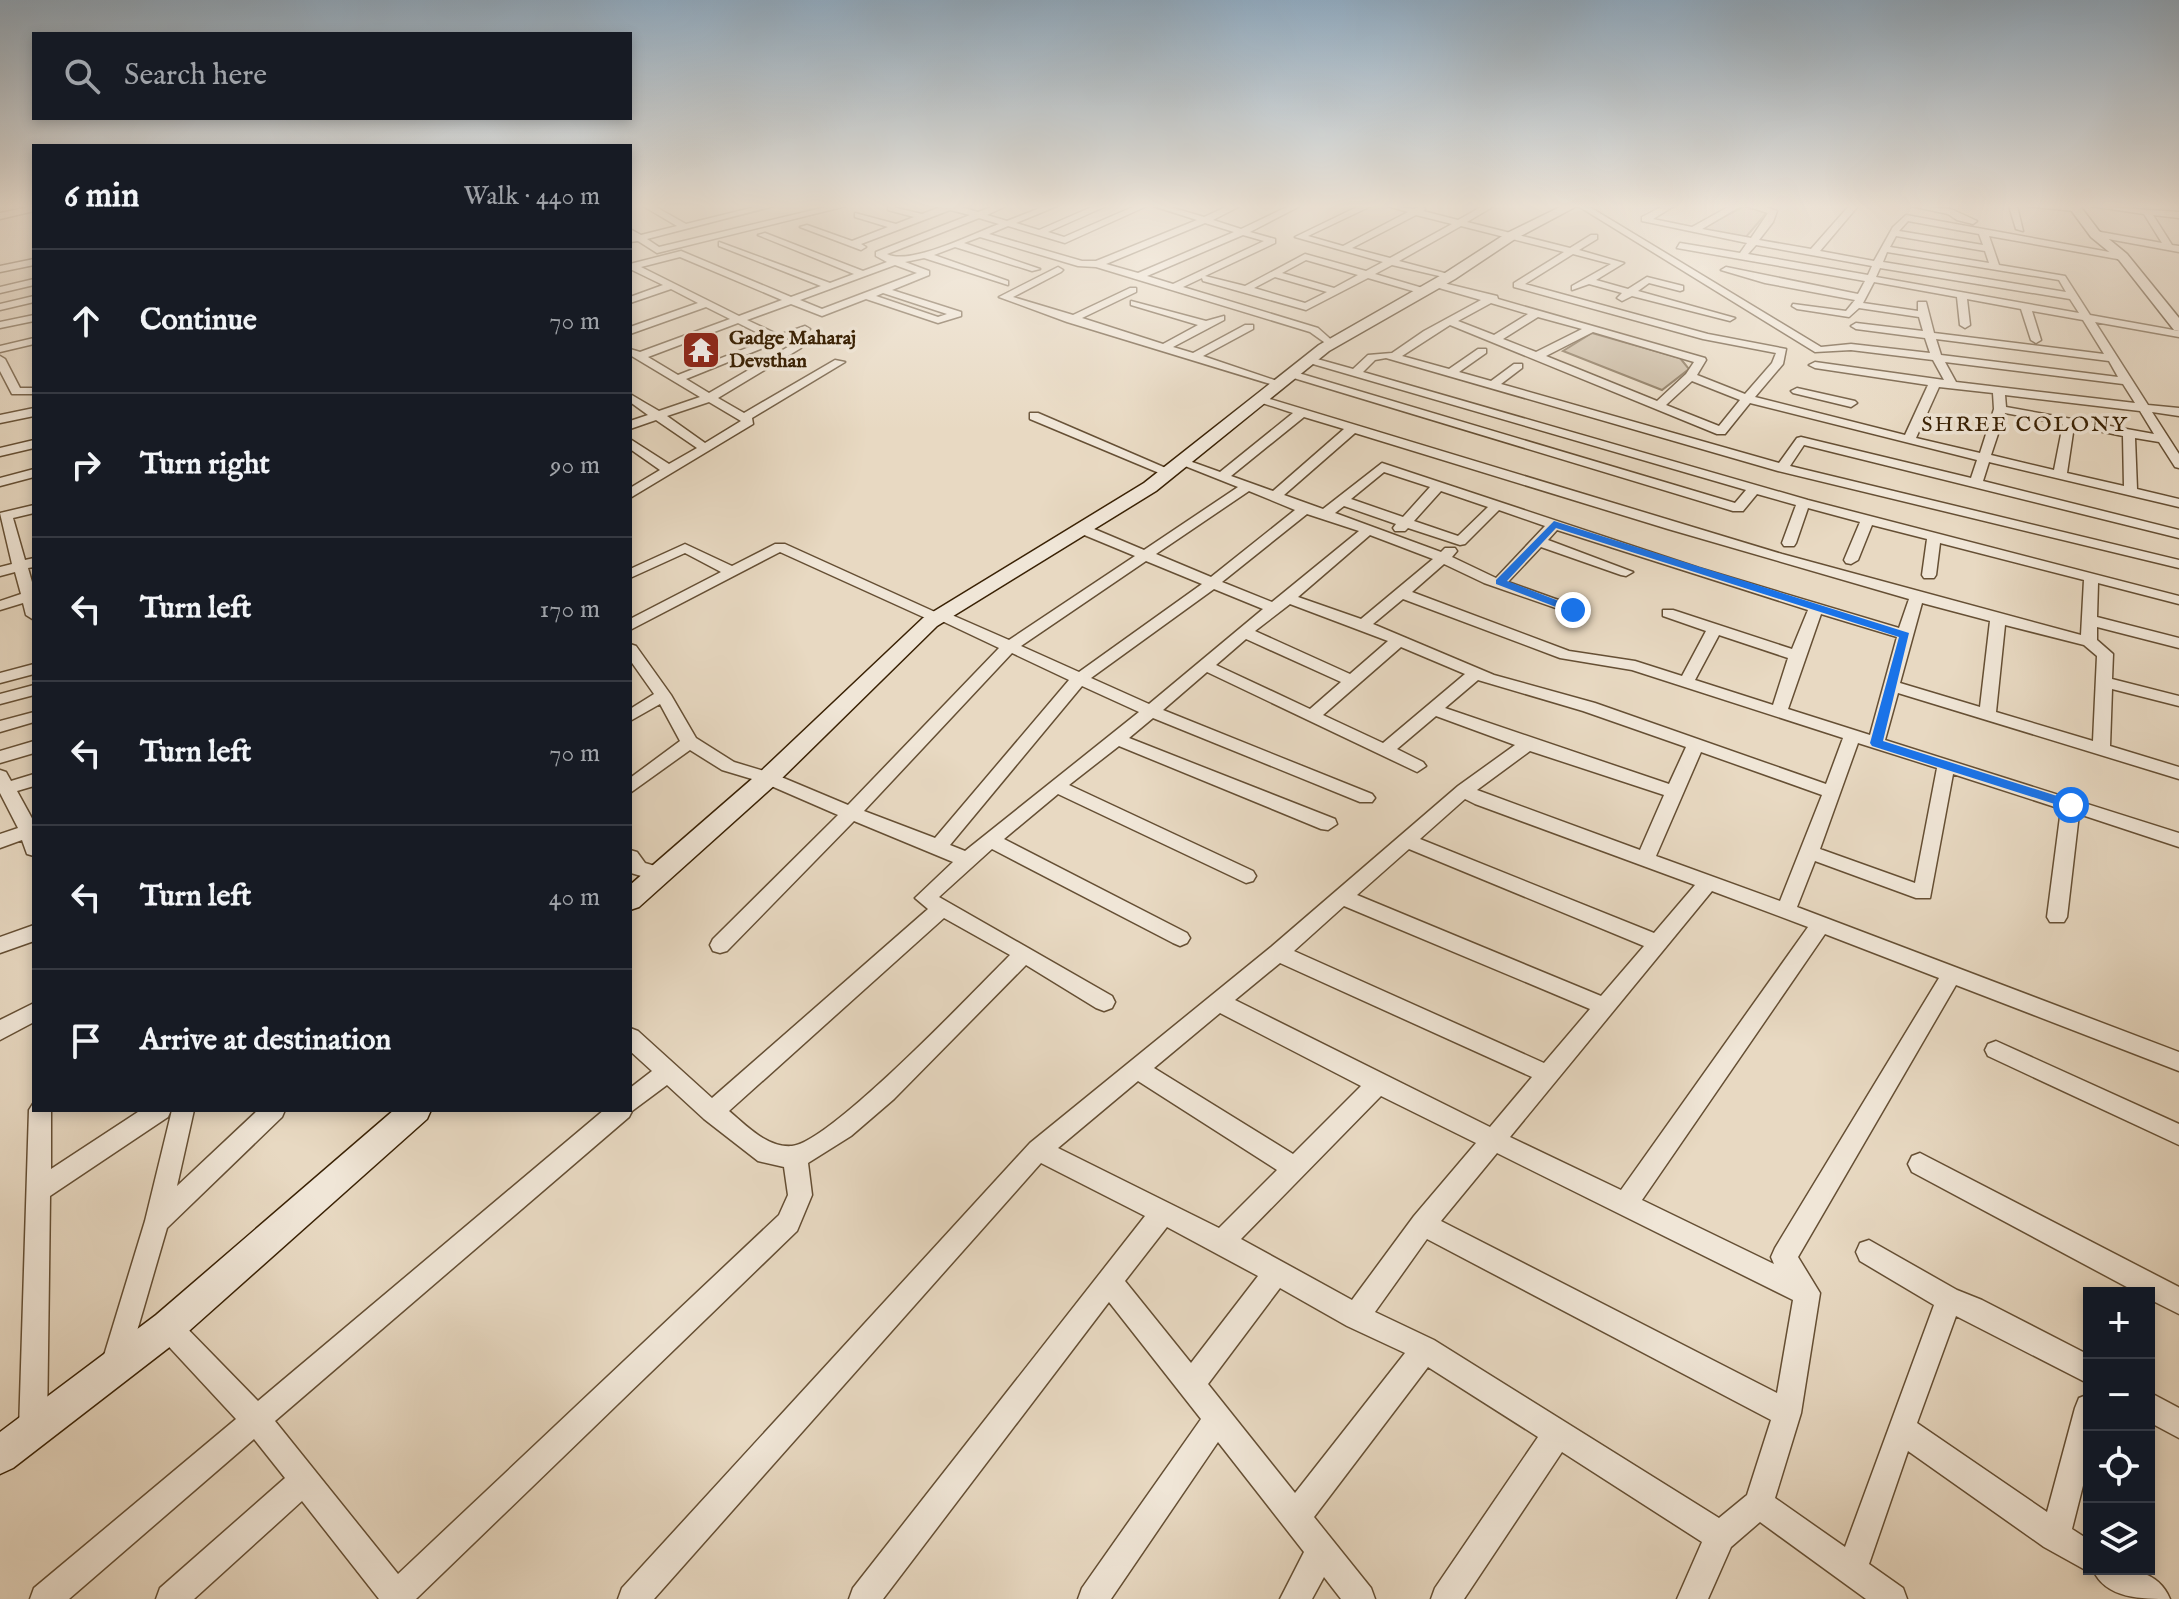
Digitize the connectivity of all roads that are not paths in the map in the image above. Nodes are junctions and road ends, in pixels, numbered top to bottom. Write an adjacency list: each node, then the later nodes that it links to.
1 (1869, 280): 51 (street)
2 (660, 281): 30 (street)
3 (746, 281): 49 (street)
4 (816, 281): 31 (street)
5 (845, 281): 31 (street)
6 (907, 281): 39 (street)
7 (998, 281): 28 (street)
8 (1037, 281): 67 (street)
9 (1151, 281): 32 (street)
10 (1188, 281): 32 (street)
11 (1212, 281): 36 (street)
12 (1262, 281): 36 (street)
13 (1297, 281): 41 (street)
14 (1358, 281): 41 (street)
15 (1395, 281): 33 (street)
16 (1442, 281): 33 (street)
17 (1524, 281): 29 (street)
18 (1587, 281): 34 (street); 42 (street)
19 (1646, 281): 42 (street)
20 (1650, 281): 35 (street)
21 (1707, 281): 97 (street)
22 (1768, 281): 51 (street)
23 (1873, 281): 37 (street)
24 (1976, 281): 46 (street)
25 (2064, 281): 46 (street)
26 (2135, 281): 80 (street)
27 (32, 282): 38 (street)
28 (1005, 283)
29 (1517, 285): 50 (street); 58 (street)
30 (670, 286): 48 (street); 52 (street)
31 (830, 286): 49 (street)
32 (1175, 287): 68 (street)
33 (1429, 288): 50 (street); 87 (street)
34 (1575, 288)
35 (1680, 288)
36 (1246, 289): 56 (street)
37 (1920, 289): 45 (street); 62 (street)
38 (0, 290)
39 (883, 290): 43 (street); 43 (street)
40 (1133, 290): 67 (street)
41 (1337, 292): 56 (street)
42 (1627, 293): 58 (street); 65 (street)
43 (866, 296): 49 (street)
44 (1148, 296): 53 (street)
45 (1962, 297): 59 (street); 73 (street)
46 (2076, 297): 69 (street)
47 (32, 299): 55 (street)
48 (632, 299)
49 (793, 300): 66 (street)
50 (1489, 300): 60 (street); 70 (street)
51 (1860, 301): 54 (street); 62 (street)
52 (708, 303): 66 (street); 79 (street)
53 (1135, 303): 57 (street); 72 (street)
54 (1797, 306)
55 (0, 307)
56 (1306, 307): 68 (street)
57 (1124, 308)
58 (1608, 309): 77 (street); 84 (street)
59 (2026, 309): 69 (street); 85 (street)
60 (1537, 313): 77 (street); 83 (street)
61 (1113, 314): 74 (street)
62 (1923, 315): 81 (street)
63 (32, 318): 71 (street)
64 (1220, 318): 72 (street)
65 (1730, 318)
66 (743, 319): 82 (street); 93 (street)
67 (1071, 320): 74 (street)
68 (1282, 320): 87 (street)
69 (2089, 320): 80 (street); 98 (street)
70 (1449, 321): 83 (street); 95 (street)
71 (0, 325)
72 (1208, 325): 90 (street)
73 (1965, 325)
74 (1090, 326): 90 (street)
75 (1856, 326): 81 (street)
76 (1249, 327): 96 (street)
77 (1586, 327): 94 (street); 101 (street)
78 (805, 329): 82 (street)
79 (632, 330)
80 (2176, 332): 89 (street)
81 (1931, 335): 97 (street); 98 (street)
82 (778, 339): 108 (street)
83 (1495, 339): 94 (street)
84 (1720, 340): 101 (street); 121 (street)
85 (2036, 340)
86 (32, 341): 91 (street)
87 (1331, 344): 100 (street)
88 (797, 346): 119 (street)
89 (2179, 347)
90 (1163, 348): 96 (street)
91 (0, 349)
92 (1482, 351): 106 (street)
93 (634, 353): 108 (street)
94 (1538, 356): 123 (street)
95 (1394, 357): 105 (street); 106 (street)
96 (1192, 358): 109 (street)
97 (1937, 358): 110 (street); 113 (street)
98 (2112, 358): 110 (street)
99 (0, 359): 116 (street)
100 (1310, 360): 105 (street); 109 (street)
101 (1701, 360): 107 (street)
102 (839, 362): 131 (street)
103 (1815, 365): 111 (street)
104 (1518, 366): 112 (street)
105 (1355, 373): 142 (street)
106 (1451, 373): 112 (street)
107 (1690, 376): 121 (street); 123 (street)
108 (677, 379): 119 (street)
109 (1286, 379): 120 (street); 165 (street)
110 (2126, 381): 124 (street)
111 (1935, 383): 113 (street); 140 (street)
112 (1493, 385): 133 (street)
113 (1952, 385): 115 (street)
114 (1857, 390): 122 (street)
115 (1999, 390): 124 (street); 125 (street)
116 (32, 391)
117 (1797, 391): 122 (street)
118 (632, 398): 130 (street)
119 (709, 398): 130 (street); 131 (street)
120 (1260, 399): 127 (street); 152 (street)
121 (1747, 399): 136 (street); 138 (street)
122 (1851, 403): 136 (street)
123 (1658, 406): 138 (street)
124 (2144, 408): 128 (street); 141 (street)
125 (2000, 409): 134 (street); 149 (street)
126 (32, 412): 132 (street)
127 (1302, 412): 137 (street); 158 (street)
128 (2179, 412)
129 (1034, 416): 152 (street)
130 (659, 417): 135 (street); 146 (street)
131 (744, 418): 146 (street)
132 (0, 419)
133 (1612, 420): 142 (street); 147 (street)
134 (2069, 422): 139 (street); 157 (street)
135 (632, 424)
136 (1840, 425): 140 (street)
137 (1353, 428): 143 (street); 168 (street)
138 (1721, 431): 147 (street)
139 (2129, 433): 141 (street); 166 (street)
140 (1909, 440): 149 (street)
141 (2166, 440): 151 (street)
142 (1593, 441): 165 (street)
143 (1403, 443): 153 (street); 206 (street)
144 (32, 444): 148 (street)
145 (632, 444): 155 (street)
146 (705, 448): 155 (street)
147 (1710, 448): 154 (street)
148 (0, 452)
149 (1983, 457): 157 (street); 161 (street)
150 (1869, 458): 154 (street); 159 (street); 164 (street)
151 (2179, 464)
152 (1175, 467): 158 (street); 183 (street)
153 (1382, 467): 163 (street); 170 (street)
154 (1782, 468): 164 (street)
155 (669, 470): 167 (street)
156 (32, 474): 160 (street)
157 (2060, 475): 166 (street)
158 (1222, 477): 162 (street)
159 (1950, 477): 161 (street); 174 (street)
160 (0, 482)
161 (1976, 483): 169 (street)
162 (1248, 486): 168 (street); 191 (street)
163 (1439, 486): 173 (street); 180 (street)
164 (1858, 487): 174 (street)
165 (1754, 489): 171 (street)
166 (2131, 492): 172 (street)
167 (632, 493)
168 (1275, 496): 176 (street)
169 (2034, 498): 182 (street); 185 (street)
170 (1343, 501): 177 (street); 180 (street)
171 (1803, 503): 179 (street); 190 (street)
172 (2179, 503)
173 (1497, 505): 181 (street); 188 (street)
174 (1938, 506): 182 (street)
175 (32, 509): 178 (street)
176 (1304, 509): 177 (street); 203 (street)
177 (1326, 514): 184 (street)
178 (1, 517): 194 (street)
179 (1867, 520): 186 (street); 193 (street)
180 (1405, 523): 187 (street); 188 (street)
181 (1554, 524): 189 (street); 211 (street)
182 (2024, 527): 195 (street)
183 (1082, 529): 191 (street); 214 (street)
184 (1367, 531): 187 (street); 207 (street)
185 (2179, 534)
186 (1934, 538): 200 (street); 201 (street)
187 (1391, 539): 192 (street)
188 (1460, 541): 192 (street)
189 (1539, 542): 198 (street); 202 (street)
190 (1789, 543)
191 (1146, 556): 203 (street); 225 (street)
192 (1443, 558): 202 (street); 204 (street)
193 (1851, 560)
194 (27, 564): 196 (street); 205 (street)
195 (2179, 564)
196 (0, 572)
197 (732, 572): 199 (street); 214 (street); 217 (street)
198 (1626, 572)
199 (632, 573)
200 (1929, 575)
201 (2091, 577): 208 (street); 216 (street)
202 (1500, 582): 212 (street)
203 (1212, 583): 210 (street); 232 (street)
204 (1402, 593): 218 (street); 235 (street)
205 (31, 596): 209 (street)
206 (1917, 596): 215 (street); 221 (street)
207 (1288, 598): 210 (street); 218 (street)
208 (2179, 600)
209 (0, 606)
210 (1273, 608): 220 (street)
211 (1816, 608): 221 (street); 226 (street)
212 (1573, 610)
213 (1668, 613): 219 (street)
214 (939, 616): 225 (street); 262 (street)
215 (1998, 619): 223 (street); 245 (street)
216 (2089, 620): 223 (street); 224 (street)
217 (632, 624)
218 (1363, 625): 222 (street)
219 (1715, 629): 226 (street); 235 (street)
220 (1244, 632): 227 (street); 233 (street)
221 (1905, 635): 236 (street)
222 (1397, 642): 230 (street); 233 (street)
223 (2089, 642): 234 (street)
224 (2179, 643)
225 (1009, 647): 232 (street); 272 (street)
226 (1797, 656): 243 (street)
227 (1204, 665): 242 (street); 246 (street)
228 (32, 670): 231 (street)
229 (637, 672): 238 (street)
230 (1476, 673): 241 (street); 254 (street)
231 (0, 678)
232 (1078, 680): 242 (street); 279 (street)
233 (1352, 681): 246 (street)
234 (2105, 682): 240 (street); 256 (street)
235 (1685, 684): 243 (street)
236 (1893, 686): 245 (street); 252 (street)
237 (32, 691): 239 (street)
238 (663, 695): 244 (street); 251 (street)
239 (0, 699)
240 (2179, 701)
241 (1433, 709): 253 (street); 257 (street)
242 (1151, 711): 250 (street); 270 (street)
243 (1779, 712): 249 (street)
244 (632, 715)
245 (1987, 715): 256 (street)
246 (1312, 716): 257 (street)
247 (32, 718): 248 (street)
248 (0, 727)
249 (1852, 736): 252 (street); 269 (street)
250 (1117, 739): 266 (street); 273 (street)
251 (689, 742): 262 (street); 265 (street)
252 (1876, 743): 259 (street)
253 (1528, 744): 267 (street); 268 (street)
254 (1695, 745): 268 (street); 269 (street)
255 (32, 748): 258 (street)
256 (2101, 749): 261 (street)
257 (1384, 751): 260 (street)
258 (0, 757)
259 (1946, 765): 271 (street); 280 (street)
260 (1417, 766)
261 (2179, 773)
262 (768, 778): 272 (street); 284 (street)
263 (32, 780): 264 (street)
264 (3, 783): 274 (street)
265 (632, 785)
266 (1056, 786): 275 (street); 285 (street)
267 (1464, 790): 276 (street); 281 (street)
268 (1673, 792): 281 (street)
269 (1832, 792): 280 (street)
270 (1366, 798)
271 (2071, 805): 277 (street); 291 (street)
272 (851, 813): 279 (street); 297 (street)
273 (1328, 824)
274 (32, 836): 278 (street)
275 (990, 840): 283 (street); 294 (street)
276 (1406, 840): 287 (street); 295 (street)
277 (2179, 840)
278 (0, 841)
279 (938, 847): 283 (street)
280 (1809, 852): 290 (street)
281 (1645, 859): 286 (street)
282 (632, 860): 284 (street)
283 (967, 860): 289 (street)
284 (658, 874): 288 (street)
285 (1246, 876)
286 (1709, 882): 290 (street); 295 (street)
287 (1342, 897): 298 (street); 303 (street)
288 (632, 898)
289 (942, 908): 299 (street); 320 (street)
290 (1786, 911): 292 (street)
291 (2057, 917)
292 (1821, 924): 300 (street); 328 (street)
293 (32, 934): 296 (street)
294 (1180, 938)
295 (1655, 942): 303 (street)
296 (0, 945)
297 (720, 945)
298 (1278, 953): 302 (street); 311 (street)
299 (1024, 954): 301 (street); 324 (street)
300 (1952, 974): 308 (street); 336 (street)
301 (1104, 1002)
302 (1219, 1002): 309 (street); 312 (street)
303 (1604, 1006): 311 (street)
304 (32, 1013): 305 (street)
305 (0, 1031)
306 (632, 1039): 310 (street)
307 (1996, 1050): 321 (street)
308 (2179, 1062)
309 (1138, 1069): 323 (street); 326 (street)
310 (667, 1071): 313 (street); 320 (street)
311 (1547, 1074): 322 (street)
312 (1378, 1084): 322 (street); 326 (street)
313 (632, 1100)
314 (40, 1112): 327 (street)
315 (157, 1112): 327 (street)
316 (183, 1112): 330 (street)
317 (272, 1112): 330 (street)
318 (414, 1112): 340 (street)
319 (619, 1112): 348 (street)
320 (712, 1112): 324 (street)
321 (2179, 1135)
322 (1491, 1139): 328 (street); 331 (street)
323 (1038, 1150): 329 (street); 367 (street)
324 (795, 1157): 364 (street)
325 (1920, 1164): 338 (street)
326 (1295, 1169): 332 (street)
327 (37, 1191): 351 (street)
328 (1625, 1205): 336 (street)
329 (1163, 1212): 332 (street); 335 (street)
330 (157, 1221): 343 (street)
331 (1423, 1224): 339 (street); 346 (street)
332 (1222, 1242): 334 (street)
333 (1869, 1252): 337 (street)
334 (1275, 1274): 339 (street); 344 (street)
335 (1110, 1282): 344 (street); 368 (street)
336 (1807, 1293): 346 (street)
337 (1949, 1300): 342 (street); 350 (street)
338 (2179, 1301)
339 (1356, 1317): 341 (street)
340 (168, 1327): 343 (street); 348 (street)
341 (1425, 1349): 353 (street); 357 (street)
342 (2083, 1367)
343 (113, 1369): 351 (street)
344 (1192, 1383): 347 (street)
345 (2155, 1410): 349 (street)
346 (1787, 1413): 356 (street)
347 (1218, 1418): 357 (street); 369 (street)
348 (256, 1419): 355 (street); 365 (street)
349 (2179, 1424)
350 (1901, 1429): 359 (street); 362 (street)
351 (33, 1430): 354 (street)
352 (2083, 1431): 359 (street)
353 (1558, 1433): 358 (street); 372 (street)
354 (0, 1455)
355 (303, 1481): 364 (street); 366 (street)
356 (1759, 1504): 358 (street); 362 (street)
357 (1296, 1516): 360 (street)
358 (1720, 1536): 373 (street)
359 (2055, 1536): 361 (street)
360 (1322, 1550): 370 (street); 371 (street)
361 (2083, 1553)
362 (1852, 1569): 374 (street)
363 (2117, 1575): 375 (street)
364 (396, 1598)
365 (45, 1599)
366 (171, 1599)
367 (633, 1599)
368 (864, 1599)
369 (1093, 1599)
370 (1295, 1599)
371 (1360, 1599)
372 (1446, 1599)
373 (1692, 1599)
374 (1892, 1599)
375 (2155, 1599)

